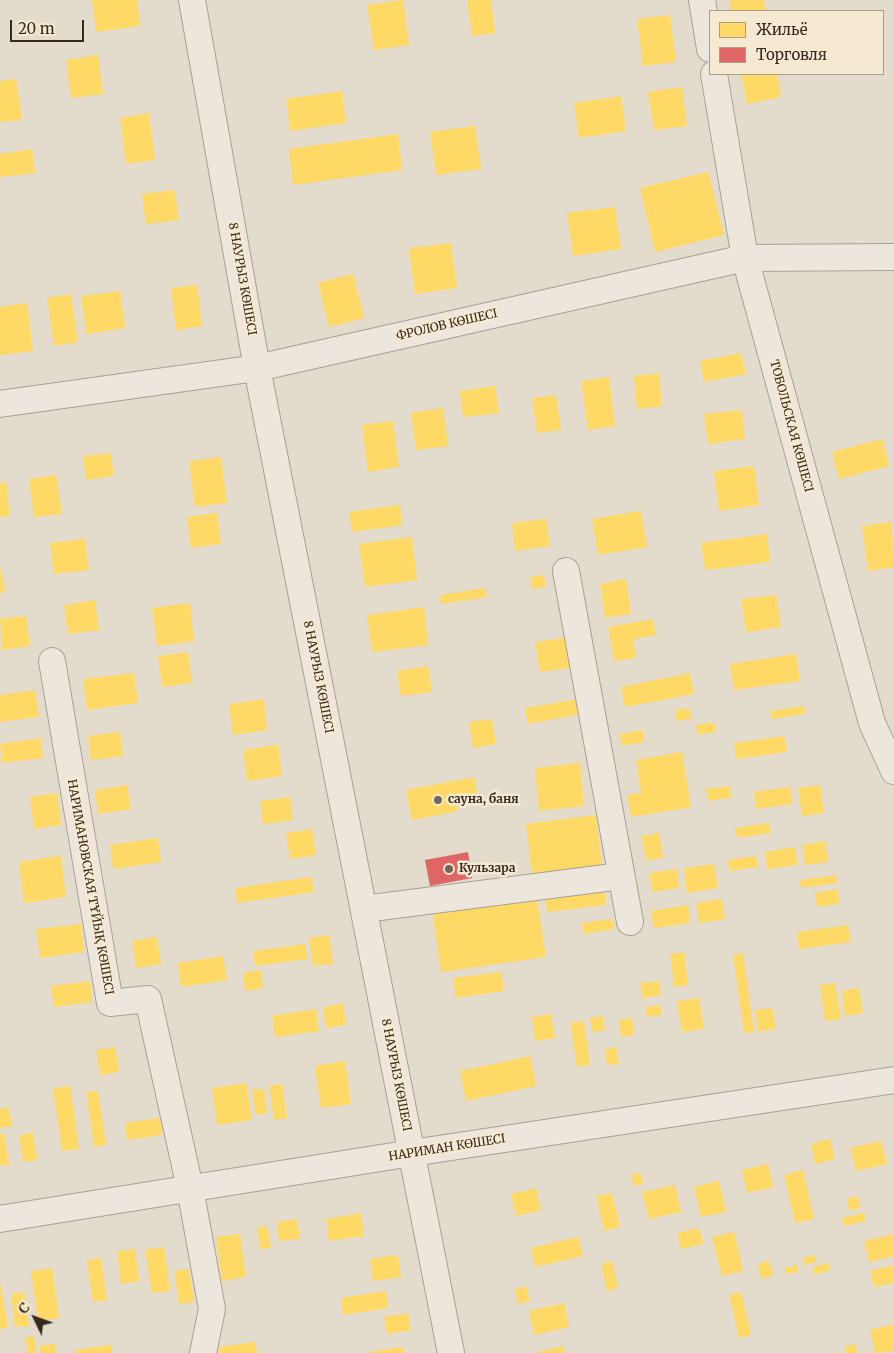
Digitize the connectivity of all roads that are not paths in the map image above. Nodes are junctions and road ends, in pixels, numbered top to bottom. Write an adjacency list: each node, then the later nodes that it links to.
1 (192, 0): 7 (street, 8 НАУРЫЗ КӨШЕСІ)
2 (702, 0): 3 (street)
3 (709, 43)
4 (714, 75): 6 (street, ТОБОЛЬСКАЯ КӨШЕСІ)
5 (894, 257): 6 (street, ФРОЛОВ КӨШЕСІ)
6 (746, 258): 7 (street, ФРОЛОВ КӨШЕСІ); 11 (street, ТОБОЛЬСКАЯ КӨШЕСІ)
7 (257, 368): 8 (street, ФРОЛОВ КӨШЕСІ); 13 (street, 8 НАУРЫЗ КӨШЕСІ)
8 (0, 404)
9 (566, 571): 12 (street)
10 (52, 661): 17 (street, НАРИМАНОВСКАЯ ТҰЙЫҚ КӨШЕСІ)
11 (894, 772)
12 (621, 876): 13 (street); 14 (street)
13 (364, 909): 16 (street, 8 НАУРЫЗ КӨШЕСІ)
14 (630, 922)
15 (894, 1080): 16 (street, НАРИМАН КӨШЕСІ)
16 (412, 1153): 17 (street, НАРИМАН КӨШЕСІ); 20 (street, 8 НАУРЫЗ КӨШЕСІ)
17 (190, 1188): 18 (street, НАРИМАН КӨШЕСІ); 19 (street)
18 (0, 1219)
19 (203, 1353)
20 (451, 1353)

